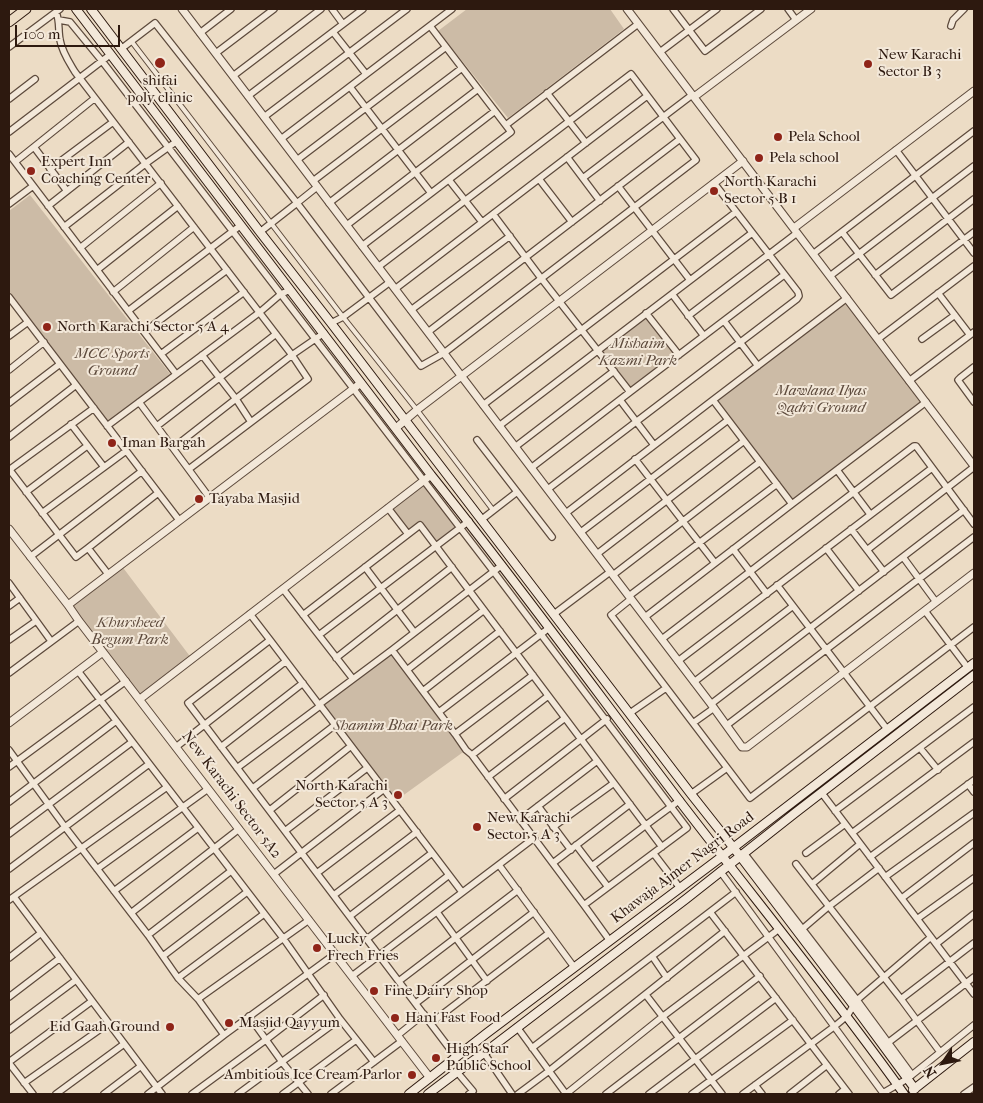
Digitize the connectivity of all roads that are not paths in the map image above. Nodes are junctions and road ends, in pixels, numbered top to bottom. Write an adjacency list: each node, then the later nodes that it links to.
1 (26, 9): 22 (main road)
2 (76, 9): 37 (main road)
3 (91, 9): 33 (main road)
4 (182, 9): 29 (street)
5 (231, 9): 29 (street)
6 (274, 9): 35 (street)
7 (320, 9): 41 (street)
8 (332, 9): 23 (street)
9 (363, 9): 23 (street)
10 (407, 9): 36 (street)
11 (452, 9): 25 (street)
12 (627, 9): 24 (street)
13 (673, 9): 27 (street)
14 (717, 9): 27 (street)
15 (761, 9): 27 (street)
16 (788, 9): 21 (street)
17 (811, 9): 21 (street)
18 (964, 9): 26 (street)
19 (58, 10): 20 (street); 31 (street)
20 (59, 20): 38 (street); 42 (street)
21 (796, 20): 50 (street)
22 (9, 22)
23 (343, 24): 28 (street)
24 (638, 24): 34 (street); 47 (street)
25 (430, 26): 32 (street); 40 (street)
26 (951, 26)
27 (689, 30): 34 (street)
28 (333, 32): 36 (street); 48 (street)
29 (200, 33): 35 (street)
30 (132, 42): 33 (street); 96 (street); 107 (street)
31 (9, 47)
32 (446, 47): 39 (street); 53 (street)
33 (122, 49): 115 (main road)
34 (660, 52): 50 (street)
35 (216, 53): 41 (street)
36 (349, 53): 40 (street); 55 (street)
37 (111, 54): 38 (street); 65 (main road)
38 (102, 61): 42 (street); 69 (street)
39 (462, 68): 45 (street); 60 (street)
40 (366, 74): 44 (street)
41 (233, 76): 48 (street)
42 (80, 78): 51 (street); 62 (street)
43 (35, 79): 52 (street)
44 (350, 86): 53 (street); 63 (street)
45 (478, 89): 54 (street); 70 (street)
46 (974, 91): 71 (street)
47 (547, 93): 57 (street); 59 (street)
48 (248, 96): 55 (street)
49 (647, 96): 56 (street); 57 (street); 67 (street)
50 (693, 96): 56 (street); 75 (street)
51 (95, 98): 58 (street); 68 (street)
52 (9, 99)
53 (366, 108): 60 (street); 74 (street)
54 (495, 112): 59 (street); 80 (street)
55 (264, 117): 63 (street)
56 (663, 117): 64 (street); 82 (street)
57 (569, 121): 67 (street); 94 (street)
58 (113, 122): 66 (street); 79 (street)
59 (506, 125): 84 (street)
60 (382, 129): 70 (street); 87 (street)
61 (974, 131): 81 (street)
62 (9, 132)
63 (281, 139): 74 (street)
64 (680, 139): 89 (street); 101 (street)
65 (178, 141): 69 (street); 109 (main road)
66 (128, 142): 77 (street); 90 (street)
67 (586, 143): 73 (street)
68 (34, 147): 76 (street); 79 (street)
69 (168, 148): 77 (street); 114 (street)
70 (399, 150): 80 (street); 97 (street)
71 (896, 150): 81 (street); 113 (street)
72 (9, 154): 76 (street)
73 (567, 158): 82 (street); 83 (street)
74 (297, 160): 87 (street)
75 (743, 161): 85 (street); 113 (street)
76 (15, 162): 88 (street)
77 (145, 164): 86 (street); 110 (street)
78 (974, 166): 92 (street)
79 (50, 169): 90 (street)
80 (416, 172): 91 (street); 108 (street)
81 (915, 176): 92 (street); 116 (street)
82 (583, 178): 95 (street)
83 (539, 179): 103 (street); 106 (street)
84 (449, 180): 91 (street); 94 (street)
85 (714, 183): 102 (street); 112 (street)
86 (161, 184): 100 (street); 122 (street)
87 (315, 184): 96 (street); 97 (street)
88 (33, 186): 98 (street); 99 (street)
89 (618, 186): 95 (street); 101 (street)
90 (66, 191): 99 (street)
91 (432, 193): 121 (street)
92 (932, 198): 104 (street); 127 (street)
93 (974, 199): 104 (street)
94 (465, 200): 105 (street); 130 (street)
95 (600, 201): 106 (street)
96 (297, 203): 107 (street); 147 (street)
97 (330, 203): 108 (street)
98 (9, 204)
99 (48, 206): 110 (street)
100 (178, 206): 111 (street); 132 (street)
101 (634, 207): 112 (street); 137 (street)
102 (736, 212): 118 (street); 129 (street)
103 (494, 214): 105 (street); 119 (street)
104 (948, 219): 120 (street); 135 (street)
105 (482, 222): 140 (street)
106 (572, 222): 128 (street)
107 (271, 223): 115 (street); 157 (street)
108 (346, 225): 121 (street)
109 (241, 226): 114 (street); 141 (main road)
110 (64, 227): 122 (street)
111 (194, 227): 123 (street); 142 (street)
112 (652, 230): 129 (street); 150 (street)
113 (795, 230): 125 (street); 126 (street)
114 (232, 232): 123 (street); 145 (street)
115 (260, 232): 160 (main road)
116 (842, 232): 126 (street); 127 (street)
117 (974, 232): 120 (street)
118 (752, 233): 125 (street); 138 (street)
119 (510, 236): 128 (street); 151 (street)
120 (964, 240): 124 (street); 135 (street)
121 (362, 246): 130 (street)
122 (80, 248): 132 (street)
123 (211, 249): 133 (street); 152 (street)
124 (974, 253)
125 (768, 254): 134 (street); 156 (street)
126 (813, 254): 136 (street)
127 (859, 254): 135 (street); 136 (street)
128 (526, 257): 137 (street); 163 (street)
129 (674, 259): 138 (street); 161 (street)
130 (378, 267): 139 (street)
131 (973, 268): 144 (street)
132 (96, 270): 142 (street)
133 (227, 270): 143 (street); 162 (street)
134 (784, 275): 158 (street); 173 (street)
135 (875, 275)
136 (830, 276): 148 (street)
137 (541, 278): 150 (street); 175 (street)
138 (690, 280): 146 (street)
139 (390, 282): 140 (street); 147 (street)
140 (395, 289): 151 (street)
141 (290, 290): 145 (street); 164 (main road)
142 (113, 292): 152 (street)
143 (244, 292): 153 (street); 176 (street)
144 (938, 293): 155 (street); 170 (street)
145 (281, 294): 153 (street); 169 (street)
146 (672, 294): 154 (street); 156 (street)
147 (368, 298): 157 (street); 175 (street)
148 (847, 298): 170 (street); 181 (street)
149 (10, 300): 159 (street)
150 (560, 301): 161 (street); 186 (street)
151 (411, 310): 163 (street)
152 (128, 311): 162 (street)
153 (260, 312): 166 (street); 177 (street)
154 (646, 314): 174 (street); 179 (street)
155 (955, 315): 165 (street); 171 (street)
156 (688, 316): 168 (street)
157 (343, 317): 160 (street); 202 (street)
158 (724, 321): 168 (street); 173 (street)
159 (28, 322): 167 (street); 172 (street)
160 (331, 323): 203 (main road)
161 (582, 330): 174 (street); 200 (street)
162 (144, 332): 176 (street)
163 (428, 332): 175 (street)
164 (324, 333): 169 (street); 189 (main road)
165 (972, 333): 188 (street)
166 (276, 334): 178 (street); 187 (street)
167 (9, 336)
168 (704, 336): 179 (street)
169 (315, 339): 178 (street); 191 (street)
170 (878, 339): 188 (street)
171 (922, 339)
172 (44, 342): 180 (street); 183 (street)
173 (740, 342): 181 (street); 206 (street)
174 (598, 350): 184 (street); 210 (street)
175 (444, 352): 186 (street)
176 (161, 354): 185 (street)
177 (202, 355): 185 (street); 187 (street)
178 (292, 355): 193 (street); 205 (street)
179 (679, 355): 192 (street)
180 (60, 364): 190 (street); 199 (street)
181 (758, 366): 195 (street)
182 (974, 367): 198 (street)
183 (9, 370)
184 (614, 372): 192 (street); 217 (street)
185 (176, 374): 196 (street)
186 (461, 376): 200 (street); 202 (street)
187 (220, 378): 193 (street); 209 (street)
188 (909, 381): 197 (street)
189 (362, 383): 191 (street); 211 (main road)
190 (76, 385): 201 (street); 212 (street)
191 (353, 389): 232 (street); 240 (street)
192 (630, 392): 194 (street)
193 (236, 399): 205 (street); 218 (street)
194 (620, 400): 206 (street); 224 (street)
195 (713, 400): 204 (street); 215 (street)
196 (139, 402): 208 (street); 209 (street)
197 (926, 402): 223 (street); 228 (street)
198 (974, 402)
199 (9, 403)
200 (484, 405): 210 (street)
201 (94, 408): 207 (street); 208 (street)
202 (417, 410): 203 (street); 244 (street)
203 (405, 420): 211 (street); 250 (main road)
204 (728, 420): 214 (street); 231 (street)
205 (251, 422): 226 (street)
206 (636, 422): 215 (street); 235 (street)
207 (71, 424): 216 (street); 227 (street)
208 (107, 426): 219 (street)
209 (157, 426): 218 (street)
210 (499, 426): 217 (street)
211 (396, 428): 230 (main road)
212 (9, 437)
213 (477, 440): 237 (street)
214 (744, 441): 221 (street); 241 (street)
215 (654, 445): 220 (street)
216 (87, 446): 222 (street); 236 (street)
217 (515, 447): 224 (street)
218 (173, 448): 226 (street)
219 (126, 450): 222 (street); 229 (street)
220 (635, 459): 231 (street); 247 (street)
221 (760, 462): 233 (street); 252 (street)
222 (104, 467): 246 (street)
223 (974, 467): 234 (street)
224 (531, 468): 235 (street)
225 (932, 468): 234 (street); 238 (street); 248 (street)
226 (188, 469): 240 (street)
227 (9, 470): 236 (street)
228 (837, 470): 238 (street); 242 (street)
229 (142, 472): 239 (street); 259 (street)
230 (432, 475): 232 (street); 251 (main road)
231 (650, 479): 241 (street); 256 (street)
232 (424, 481): 243 (street); 254 (street)
233 (777, 484): 242 (street); 262 (street)
234 (947, 488): 245 (street); 267 (street)
235 (548, 489): 247 (street)
236 (26, 492): 246 (street)
237 (517, 492): 244 (street); 260 (street)
238 (854, 492): 248 (street); 276 (street)
239 (158, 493): 249 (street); 264 (street)
240 (209, 497): 249 (street)
241 (667, 501): 252 (street); 268 (street)
242 (792, 504): 266 (street)
243 (388, 508): 258 (street); 285 (street)
244 (493, 510): 250 (street)
245 (964, 510): 253 (street); 270 (street)
246 (42, 513): 259 (street)
247 (566, 513): 256 (street)
248 (870, 514): 255 (street)
249 (179, 520): 280 (street)
250 (481, 520): 299 (main road)
251 (469, 522): 254 (street); 272 (main road)
252 (683, 522): 262 (street); 278 (street)
253 (974, 524)
254 (460, 528): 263 (street); 275 (street)
255 (851, 529): 265 (street); 267 (street)
256 (580, 532): 268 (street)
257 (10, 533): 269 (street, New Karachi Sector 5A2)
258 (408, 534): 263 (street); 273 (street)
259 (59, 535): 264 (street); 269 (street)
260 (552, 537)
261 (974, 537): 281 (street)
262 (699, 543): 271 (street); 290 (street)
263 (437, 547): 274 (street); 284 (street)
264 (88, 548): 280 (street)
265 (826, 548): 283 (street); 287 (street)
266 (733, 550): 271 (street); 276 (street)
267 (867, 550): 277 (street)
268 (597, 554): 278 (street)
269 (30, 557): 292 (street, New Karachi Sector 5A2)
270 (903, 557): 277 (street); 281 (street)
271 (715, 563): 301 (street)
272 (502, 565): 275 (street); 305 (main road)
273 (365, 567): 284 (street); 300 (street)
274 (452, 567): 286 (street); 295 (street)
275 (494, 572): 286 (street); 309 (street)
276 (750, 572): 288 (street); 311 (street)
277 (884, 572): 287 (street)
278 (612, 573): 290 (street); 299 (street)
279 (974, 573): 291 (street)
280 (108, 574): 292 (street)
281 (919, 579): 291 (street); 316 (street)
282 (9, 583): 289 (street)
283 (777, 585): 288 (street); 294 (street)
284 (382, 588): 295 (street); 310 (street)
285 (283, 589): 298 (street); 300 (street)
286 (469, 590): 296 (street); 308 (street)
287 (859, 591): 306 (street)
288 (767, 594): 322 (street)
289 (20, 598): 293 (street); 302 (street)
290 (630, 598): 301 (street); 334 (street)
291 (936, 602): 297 (street)
292 (68, 605): 303 (street, New Karachi Sector 5A2)
293 (9, 606)
294 (793, 606): 306 (street); 332 (street)
295 (398, 610): 308 (street); 320 (street)
296 (484, 610): 307 (street); 324 (street)
297 (925, 611): 315 (street); 327 (street)
298 (250, 614): 313 (street); 337 (street)
299 (554, 614): 345 (main road)
300 (303, 615): 310 (street)
301 (645, 617): 311 (street)
302 (36, 620): 312 (street); 314 (street)
303 (79, 621): 314 (street); 318 (street, New Karachi Sector 5A2)
304 (974, 627): 315 (street)
305 (549, 628): 309 (street); 344 (main road)
306 (810, 628): 316 (street); 340 (street)
307 (500, 631): 319 (street); 335 (street)
308 (414, 632): 317 (street)
309 (541, 634): 319 (street); 347 (street)
310 (319, 635): 320 (street)
311 (662, 639): 322 (street)
312 (9, 640)
313 (270, 640): 321 (street); 351 (street)
314 (51, 641): 326 (street)
315 (951, 645): 323 (street); 341 (street)
316 (826, 649): 327 (street); 353 (street)
317 (392, 650): 324 (street); 330 (street)
318 (103, 652): 325 (street); 331 (street, New Karachi Sector 5A2)
319 (517, 653): 328 (street); 343 (street)
320 (336, 658): 330 (street)
321 (286, 660): 333 (street); 351 (street)
322 (678, 661): 332 (street)
323 (971, 666): 354 (main road, Khawaja Ajmer Nagri Road)
324 (407, 670): 335 (street)
325 (78, 671): 338 (street); 349 (street)
326 (9, 673)
327 (844, 673): 341 (street); 353 (street)
328 (533, 675): 336 (street); 355 (street)
329 (974, 675): 382 (main road, Khawaja Ajmer Nagri Road)
330 (353, 679): 339 (street)
331 (126, 681): 337 (street, New Karachi Sector 5A2); 338 (street)
332 (694, 682): 340 (street)
333 (303, 683): 339 (street); 359 (street)
334 (666, 688): 345 (street); 350 (street)
335 (423, 691): 343 (street)
336 (548, 696): 346 (street); 364 (street)
337 (140, 699): 361 (street, New Karachi Sector 5A2)
338 (101, 700): 348 (street); 365 (street)
339 (320, 706): 352 (street); 369 (street)
340 (712, 706): 350 (street); 353 (street)
341 (870, 707): 354 (street); 371 (street)
342 (974, 707): 362 (street)
343 (439, 712): 355 (street)
344 (614, 714): 347 (street); 386 (main road)
345 (630, 714): 384 (main road)
346 (565, 718): 356 (street); 373 (street)
347 (606, 720): 356 (street); 392 (street)
348 (116, 721): 357 (street); 376 (street)
349 (9, 723)
350 (693, 723): 371 (street)
351 (205, 725): 359 (street); 361 (street)
352 (335, 725): 360 (street); 379 (street)
353 (727, 725)
354 (887, 729): 413 (main road, Khawaja Ajmer Nagri Road)
355 (456, 734): 364 (street)
356 (582, 740): 366 (street); 385 (street)
357 (132, 742): 367 (street); 389 (street)
358 (974, 742): 372 (street)
359 (221, 746): 369 (street)
360 (351, 746): 370 (street); 393 (street)
361 (176, 747): 380 (street, New Karachi Sector 5A2)
362 (920, 748): 372 (street); 395 (street)
363 (9, 750): 365 (street)
364 (472, 755): 373 (street)
365 (17, 761): 368 (street); 376 (street)
366 (597, 761): 375 (street); 390 (street)
367 (149, 764): 378 (street); 400 (street)
368 (9, 767)
369 (237, 768): 379 (street)
370 (367, 768): 381 (street); 404 (street)
371 (727, 768): 384 (street)
372 (938, 770): 406 (street)
373 (488, 777): 385 (street)
374 (974, 780): 377 (street)
375 (614, 783): 388 (street); 401 (street)
376 (33, 784): 387 (street); 389 (street)
377 (968, 784): 383 (street); 423 (street)
378 (167, 787): 391 (street); 414 (street)
379 (253, 788): 393 (street)
380 (208, 789): 391 (street); 403 (street, New Karachi Sector 5A2)
381 (384, 789): 394 (street); 417 (street)
382 (821, 792): 395 (street); 421 (main road, Khawaja Ajmer Nagri Road)
383 (974, 792)
384 (691, 794): 413 (main road)
385 (504, 799): 397 (street)
386 (680, 800): 392 (street); 422 (main road)
387 (9, 802)
388 (630, 804): 399 (street); 411 (street)
389 (49, 805): 400 (street); 407 (street)
390 (538, 806): 397 (street); 401 (street)
391 (182, 807): 402 (street); 431 (street)
392 (671, 807): 399 (street); 412 (street)
393 (270, 810): 404 (street)
394 (400, 810): 405 (street); 434 (street)
395 (835, 811): 398 (street)
396 (974, 813): 437 (street)
397 (520, 820): 408 (street)
398 (845, 824): 406 (street); 419 (street)
399 (646, 825): 412 (street); 428 (street)
400 (65, 827): 414 (street); 430 (street)
401 (553, 827): 416 (street)
402 (198, 828): 415 (street); 443 (street)
403 (239, 829): 415 (street); 435 (street, New Karachi Sector 5A2)
404 (285, 831): 417 (street)
405 (417, 832): 418 (street); 447 (street)
406 (852, 833): 410 (street)
407 (9, 834)
408 (534, 838): 424 (street); 427 (street)
409 (974, 843): 448 (street)
410 (860, 844): 423 (street); 439 (street)
411 (576, 845): 416 (street); 428 (street)
412 (662, 847): 420 (street)
413 (734, 847): 421 (main road); 422 (main road, Khawaja Ajmer Nagri Road)
414 (81, 848): 431 (street); 449 (street)
415 (214, 849): 432 (street); 455 (street)
416 (571, 850): 424 (street)
417 (302, 852): 434 (street); 435 (street)
418 (432, 853): 436 (street); 458 (street)
419 (806, 853)
420 (654, 854): 440 (street); 441 (street)
421 (742, 854): 425 (main road, Khawaja Ajmer Nagri Road); 463 (main road)
422 (723, 856): 425 (main road); 441 (main road, Khawaja Ajmer Nagri Road)
423 (870, 857): 429 (street)
424 (553, 863): 450 (street)
425 (730, 864): 433 (main road, Khawaja Ajmer Nagri Road); 461 (main road)
426 (796, 864): 439 (street)
427 (499, 865): 442 (street); 445 (street)
428 (592, 866): 440 (street)
429 (879, 868): 437 (street); 451 (street)
430 (9, 869)
431 (97, 869): 443 (street)
432 (231, 871): 444 (street); 466 (street)
433 (720, 871): 446 (street); 517 (main road, Khawaja Ajmer Nagri Road)
434 (317, 873): 447 (street)
435 (274, 874): 459 (street, New Karachi Sector 5A2)
436 (449, 875): 445 (street); 471 (street)
437 (885, 877): 448 (street)
438 (974, 878): 460 (street)
439 (812, 884): 451 (street)
440 (608, 887): 450 (street)
441 (680, 888): 472 (main road, Khawaja Ajmer Nagri Road)
442 (518, 890): 453 (street); 470 (street)
443 (114, 891): 455 (street)
444 (247, 892): 456 (street); 478 (street)
445 (462, 892): 452 (street)
446 (736, 892): 454 (street); 467 (street)
447 (334, 895): 458 (street)
448 (902, 898): 460 (street)
449 (11, 899): 464 (street)
450 (584, 905): 472 (street)
451 (828, 906): 463 (street); 488 (street)
452 (437, 912): 470 (street); 477 (street)
453 (534, 912): 465 (street); 482 (street)
454 (710, 912): 462 (street); 479 (street)
455 (130, 913): 466 (street)
456 (264, 914): 469 (street); 490 (street)
457 (974, 914): 474 (street)
458 (350, 916): 471 (street)
459 (309, 920): 469 (street); 475 (street, New Karachi Sector 5A2)
460 (917, 920): 468 (street)
461 (779, 929): 467 (street); 509 (main road)
462 (725, 931): 480 (street); 491 (street)
463 (800, 931): 505 (main road)
464 (42, 933): 476 (street); 481 (street)
465 (549, 933): 484 (street); 494 (street)
466 (148, 935): 478 (street)
467 (769, 936): 480 (street); 516 (street)
468 (931, 937): 474 (street); 488 (street)
469 (282, 938): 485 (street); 501 (street)
470 (455, 938): 482 (street); 493 (street)
471 (367, 939): 477 (street)
472 (610, 941): 484 (main road, Khawaja Ajmer Nagri Road)
473 (974, 943): 483 (street)
474 (936, 944): 483 (street)
475 (335, 954): 485 (street); 486 (street, New Karachi Sector 5A2)
476 (10, 955)
477 (379, 955): 486 (street); 493 (street)
478 (163, 956): 490 (street)
479 (652, 956): 491 (street); 530 (street)
480 (744, 956): 487 (street); 508 (street)
481 (60, 958): 492 (street); 499 (street)
482 (472, 960): 494 (street); 504 (street)
483 (949, 961): 495 (street); 502 (street)
484 (574, 967): 519 (main road, Khawaja Ajmer Nagri Road)
485 (308, 973): 497 (street); 507 (street)
486 (352, 976): 521 (street, New Karachi Sector 5A2)
487 (760, 976): 500 (street); 522 (street)
488 (884, 977): 502 (street); 505 (street)
489 (974, 977): 495 (street)
490 (178, 978): 501 (street)
491 (667, 978): 498 (street)
492 (76, 980): 503 (street); 518 (street)
493 (399, 981): 504 (street)
494 (486, 981): 514 (street)
495 (966, 984): 496 (street); 512 (street)
496 (974, 994)
497 (324, 995): 510 (street); 523 (street)
498 (646, 995): 508 (street); 540 (street)
499 (9, 997)
500 (776, 998): 511 (street); 534 (street)
501 (198, 999): 520 (street)
502 (901, 999): 512 (street)
503 (92, 1001): 513 (street); 535 (street)
504 (416, 1003): 506 (street)
505 (855, 1003): 509 (street); 529 (main road)
506 (424, 1014): 514 (street); 521 (street)
507 (250, 1016): 520 (street); 523 (street)
508 (662, 1016): 522 (street); 568 (street)
509 (847, 1016): 516 (street); 547 (main road)
510 (340, 1019): 524 (street); 536 (street)
511 (793, 1020): 528 (street); 544 (street)
512 (918, 1021): 529 (street); 531 (street)
513 (109, 1023): 526 (street); 546 (street)
514 (431, 1023): 533 (street)
515 (974, 1025): 531 (street)
516 (835, 1026): 528 (street); 577 (street)
517 (517, 1027): 527 (main road, Khawaja Ajmer Nagri Road); 530 (street)
518 (9, 1030)
519 (487, 1033): 527 (main road); 533 (main road, Khawaja Ajmer Nagri Road)
520 (224, 1035): 550 (street)
521 (400, 1038): 537 (street); 543 (street, New Karachi Sector 5A2)
522 (679, 1038): 534 (street); 569 (street)
523 (267, 1039): 536 (street); 558 (street)
524 (356, 1040): 537 (street); 545 (street)
525 (974, 1042): 551 (main road)
526 (124, 1044): 538 (street); 554 (street)
527 (496, 1044): 532 (main road, Khawaja Ajmer Nagri Road)
528 (811, 1044): 539 (street); 548 (street)
529 (886, 1044): 542 (main road)
530 (532, 1048): 540 (street)
531 (940, 1052): 542 (street)
532 (484, 1053): 541 (main road, Khawaja Ajmer Nagri Road); 566 (street)
533 (456, 1057): 543 (main road, Khawaja Ajmer Nagri Road)
534 (695, 1059): 544 (street); 570 (street)
535 (9, 1062): 546 (street)
536 (282, 1062): 545 (street); 559 (street)
537 (374, 1062): 562 (street)
538 (141, 1066): 550 (street); 555 (street)
539 (827, 1066): 552 (street); 575 (street)
540 (549, 1071): 567 (street); 568 (street)
541 (457, 1072): 564 (main road, Khawaja Ajmer Nagri Road); 565 (street)
542 (909, 1077): 547 (street); 551 (main road)
543 (430, 1078): 563 (main road, Khawaja Ajmer Nagri Road)
544 (711, 1080): 571 (street); 572 (street)
545 (299, 1082): 560 (street); 561 (street)
546 (24, 1083): 553 (street)
547 (897, 1084): 577 (street); 578 (main road)
548 (755, 1085): 573 (street); 574 (street)
549 (974, 1087): 579 (street)
550 (157, 1088): 556 (street); 557 (street)
551 (915, 1089): 578 (main road)
552 (847, 1092): 576 (street)
553 (32, 1094)
554 (56, 1094)
555 (104, 1094)
556 (148, 1094)
557 (162, 1094)
558 (192, 1094)
559 (238, 1094)
560 (283, 1094)
561 (308, 1094)
562 (331, 1094)
563 (408, 1094)
564 (428, 1094)
565 (469, 1094)
566 (512, 1094)
567 (518, 1094)
568 (566, 1094)
569 (606, 1094)
570 (649, 1094)
571 (692, 1094)
572 (722, 1094)
573 (743, 1094)
574 (762, 1094)
575 (790, 1094)
576 (839, 1094)
577 (882, 1094)
578 (906, 1094)
579 (964, 1094)

